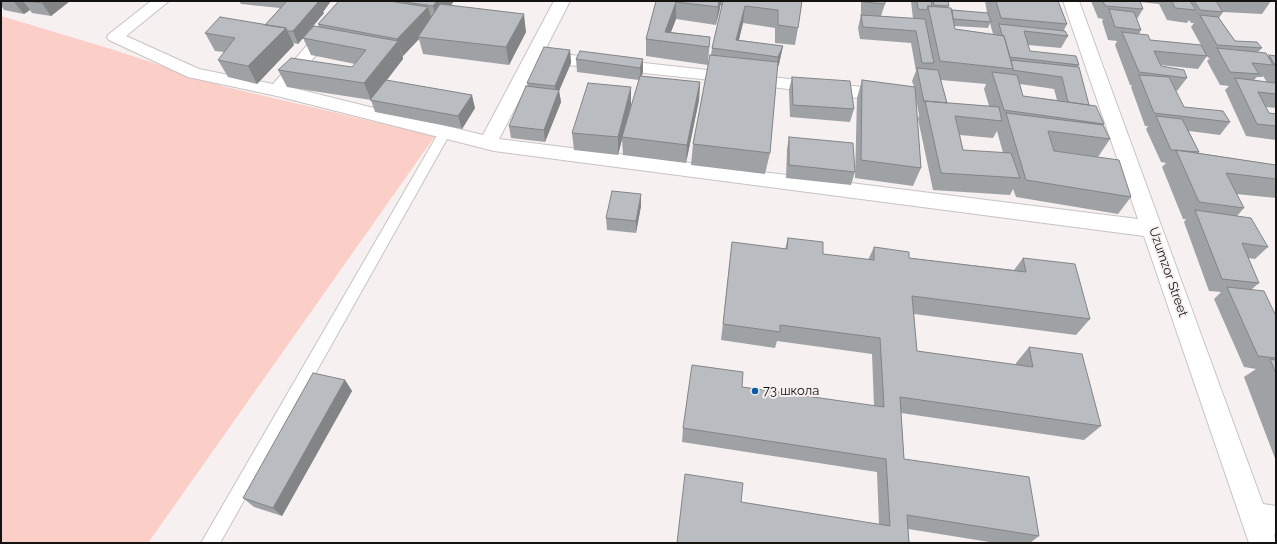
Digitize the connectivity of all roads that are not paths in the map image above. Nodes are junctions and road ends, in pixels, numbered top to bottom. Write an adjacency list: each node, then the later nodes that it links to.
1 (161, 1): 6 (street)
2 (354, 1): 6 (street)
3 (562, 1): 5 (street)
4 (1071, 1): 10 (street, Uzumzor Street)
5 (534, 56): 7 (street); 9 (street)
6 (277, 90): 8 (street)
7 (904, 98)
8 (445, 132): 9 (street); 12 (lane)
9 (491, 144): 10 (street)
10 (1153, 229): 11 (street, Uzumzor Street)
11 (1265, 518): 13 (street, Uzumzor Street)
12 (210, 543)
13 (1264, 543)

